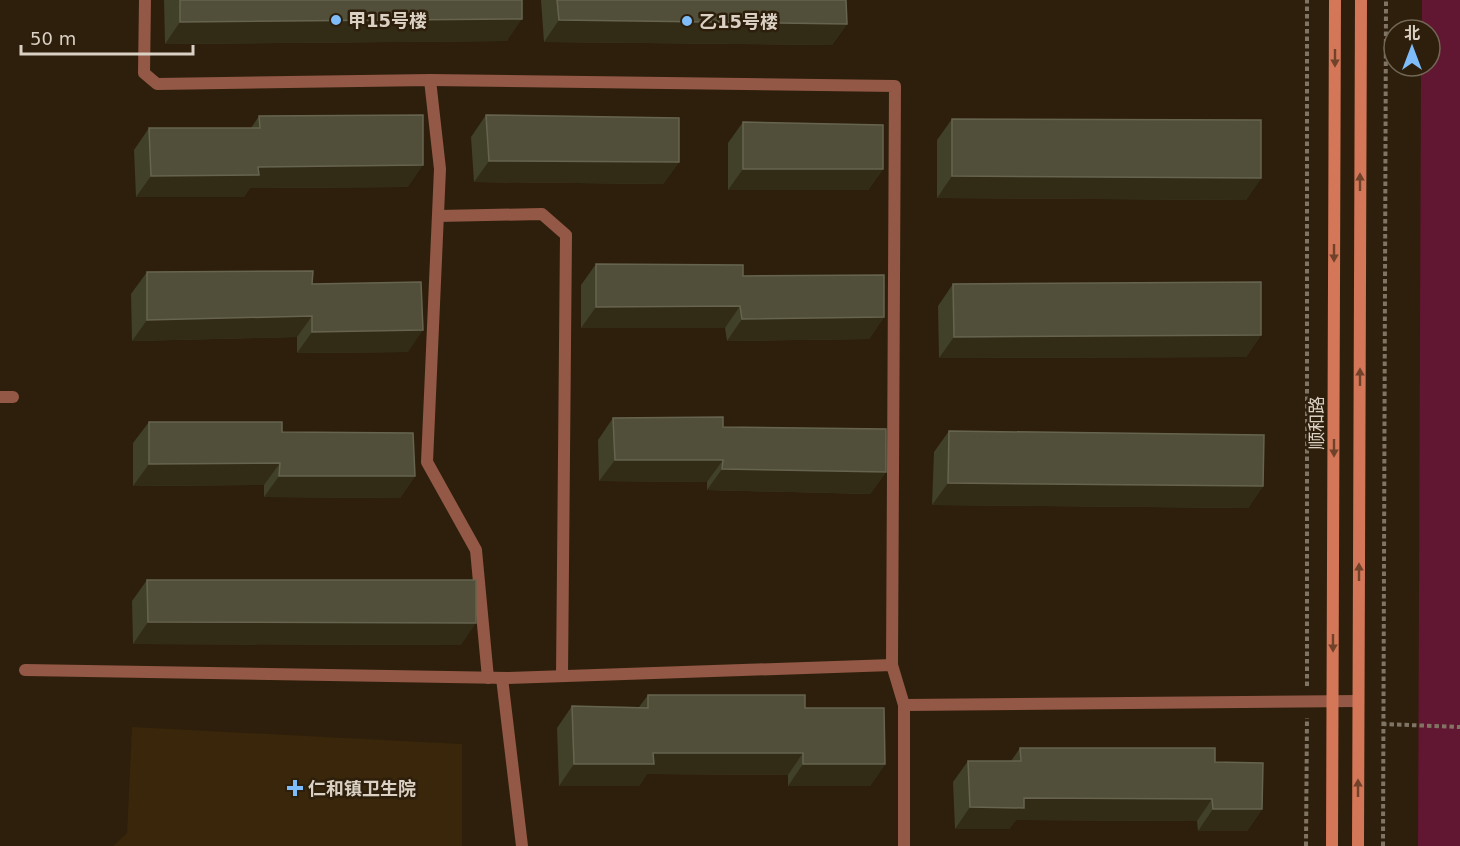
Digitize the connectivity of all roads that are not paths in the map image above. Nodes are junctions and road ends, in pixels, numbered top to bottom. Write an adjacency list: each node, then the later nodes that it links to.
1 (145, 0): 4 (street)
2 (1335, 0): 12 (main road, 顺和路, one-way to 12)
3 (1361, 0): 11 (main road, one-way to 3)
4 (430, 80): 5 (street); 6 (street)
5 (438, 216): 8 (street); 9 (street)
6 (892, 665): 8 (street); 13 (street)
7 (25, 670): 9 (street)
8 (562, 676): 10 (street)
9 (488, 678): 10 (street)
10 (502, 678): 14 (street)
11 (1358, 700): 12 (street); 17 (main road, one-way to 11)
12 (1333, 701): 13 (street); 16 (main road, 顺和路)
13 (904, 705): 15 (street)
14 (522, 846)
15 (904, 846)
16 (1332, 846)
17 (1358, 846)

